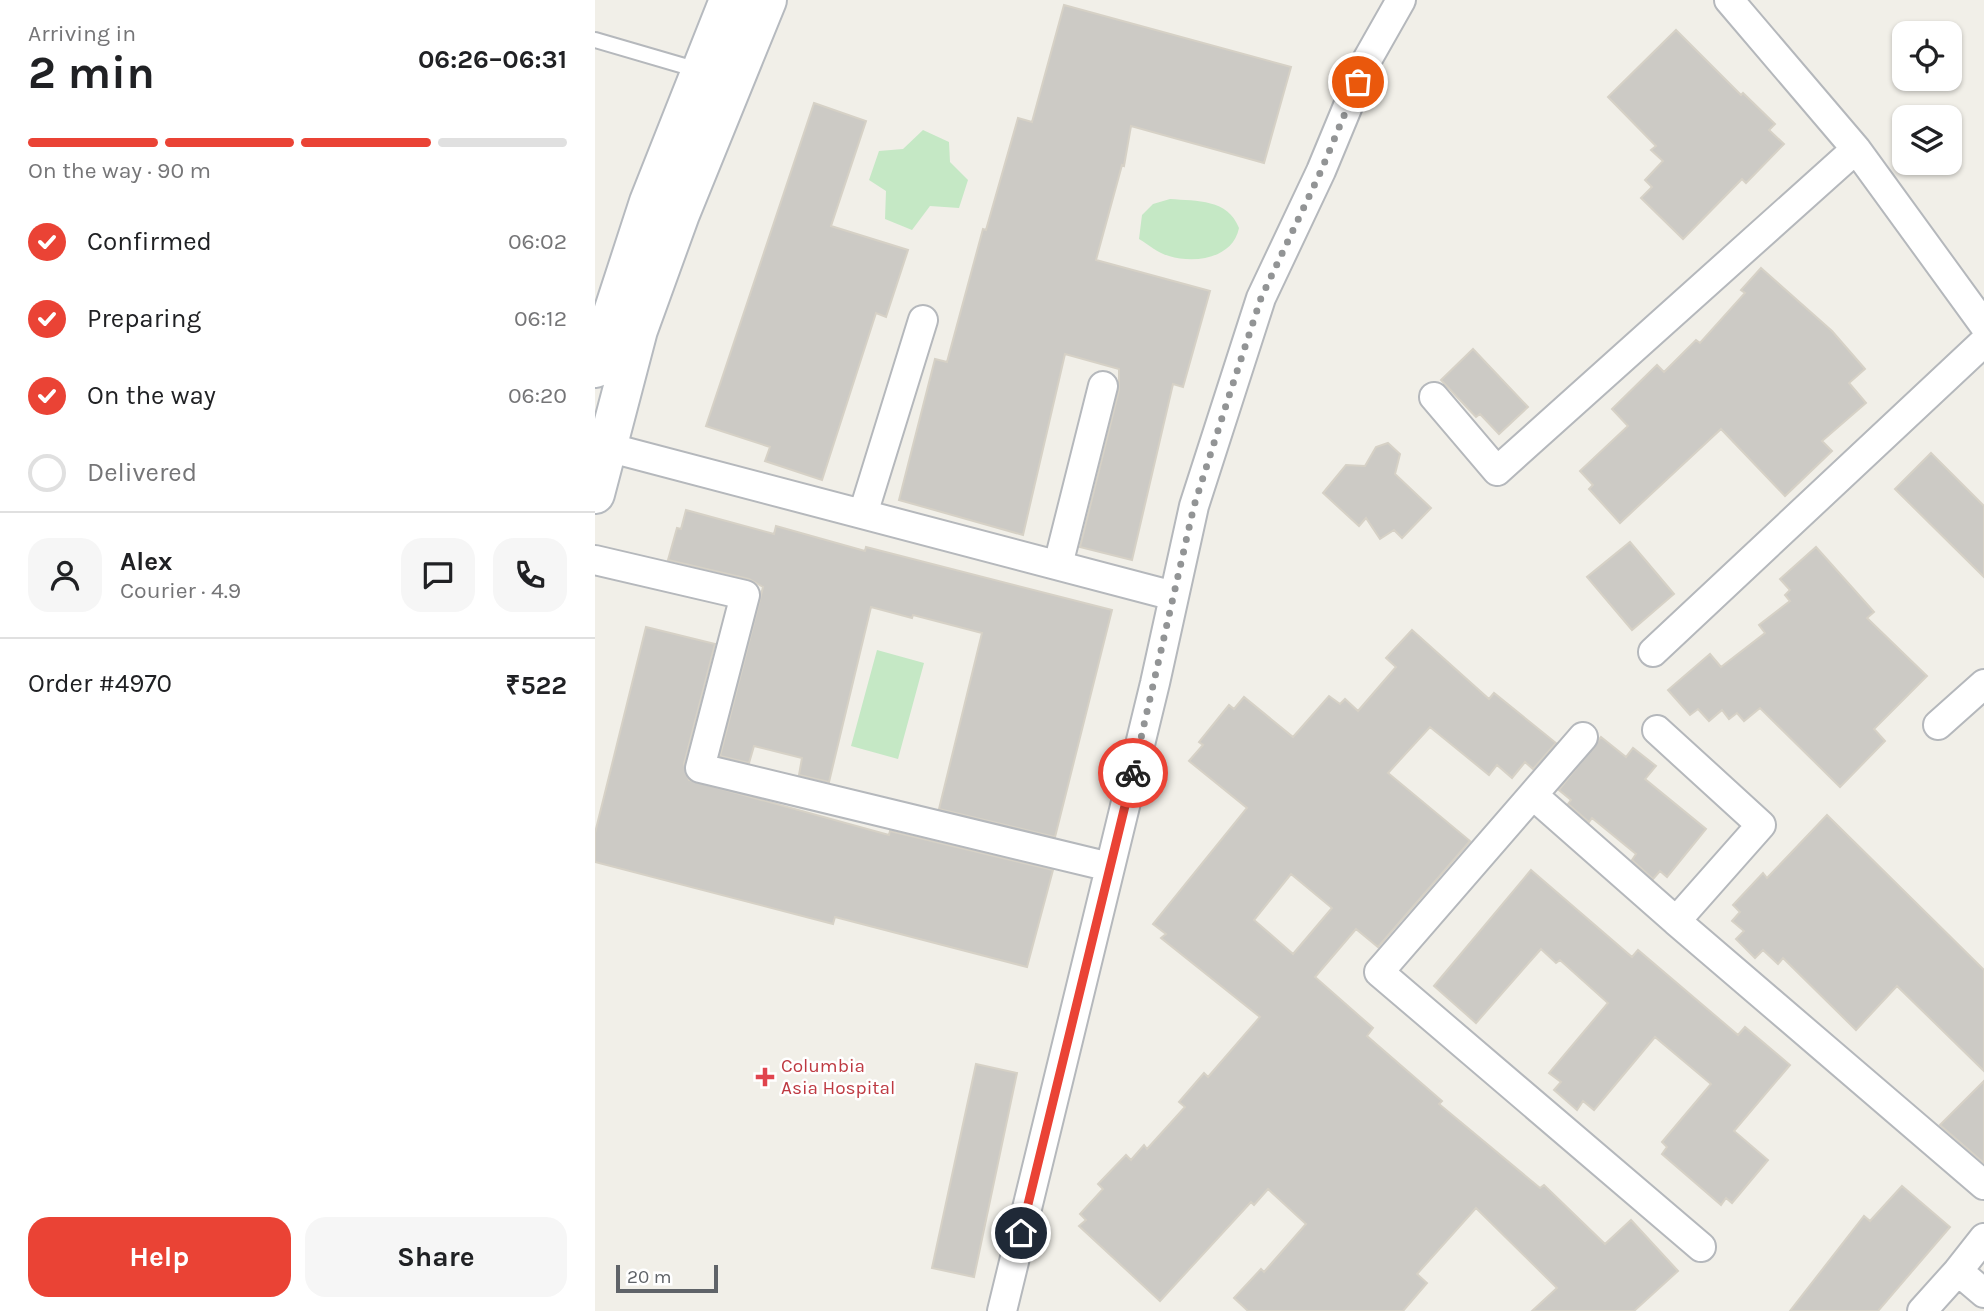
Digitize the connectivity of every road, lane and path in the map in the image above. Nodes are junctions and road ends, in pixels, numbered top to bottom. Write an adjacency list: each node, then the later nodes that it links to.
1 (729, 0): 6 (main road)
2 (767, 0): 15 (main road)
3 (1401, 0): 20 (street)
4 (1729, 0): 7 (street)
5 (595, 40): 6 (lane)
6 (701, 71): 9 (main road)
7 (1856, 149): 10 (street); 14 (street)
8 (923, 320): 17 (street)
9 (601, 324): 12 (main road)
10 (1984, 325)
11 (1984, 342): 21 (street)
12 (595, 368)
13 (1103, 386): 19 (street)
14 (1434, 397)
15 (607, 447): 16 (main road); 17 (street)
16 (595, 494)
17 (863, 514): 19 (street)
18 (595, 560): 27 (street)
19 (1058, 565): 20 (street)
20 (1174, 596): 27 (street)
21 (1653, 652)
22 (1984, 684): 23 (street)
23 (1938, 725)
24 (1657, 730): 28 (street)
25 (1583, 737): 26 (street)
26 (1534, 796): 28 (street); 31 (street)
27 (1110, 867): 34 (street)
28 (1676, 921): 29 (street)
29 (1984, 1185)
30 (1984, 1238): 32 (street)
31 (1701, 1247)
32 (1958, 1271): 33 (street); 35 (street)
33 (1984, 1293)
34 (1002, 1311)
35 (1922, 1311)

